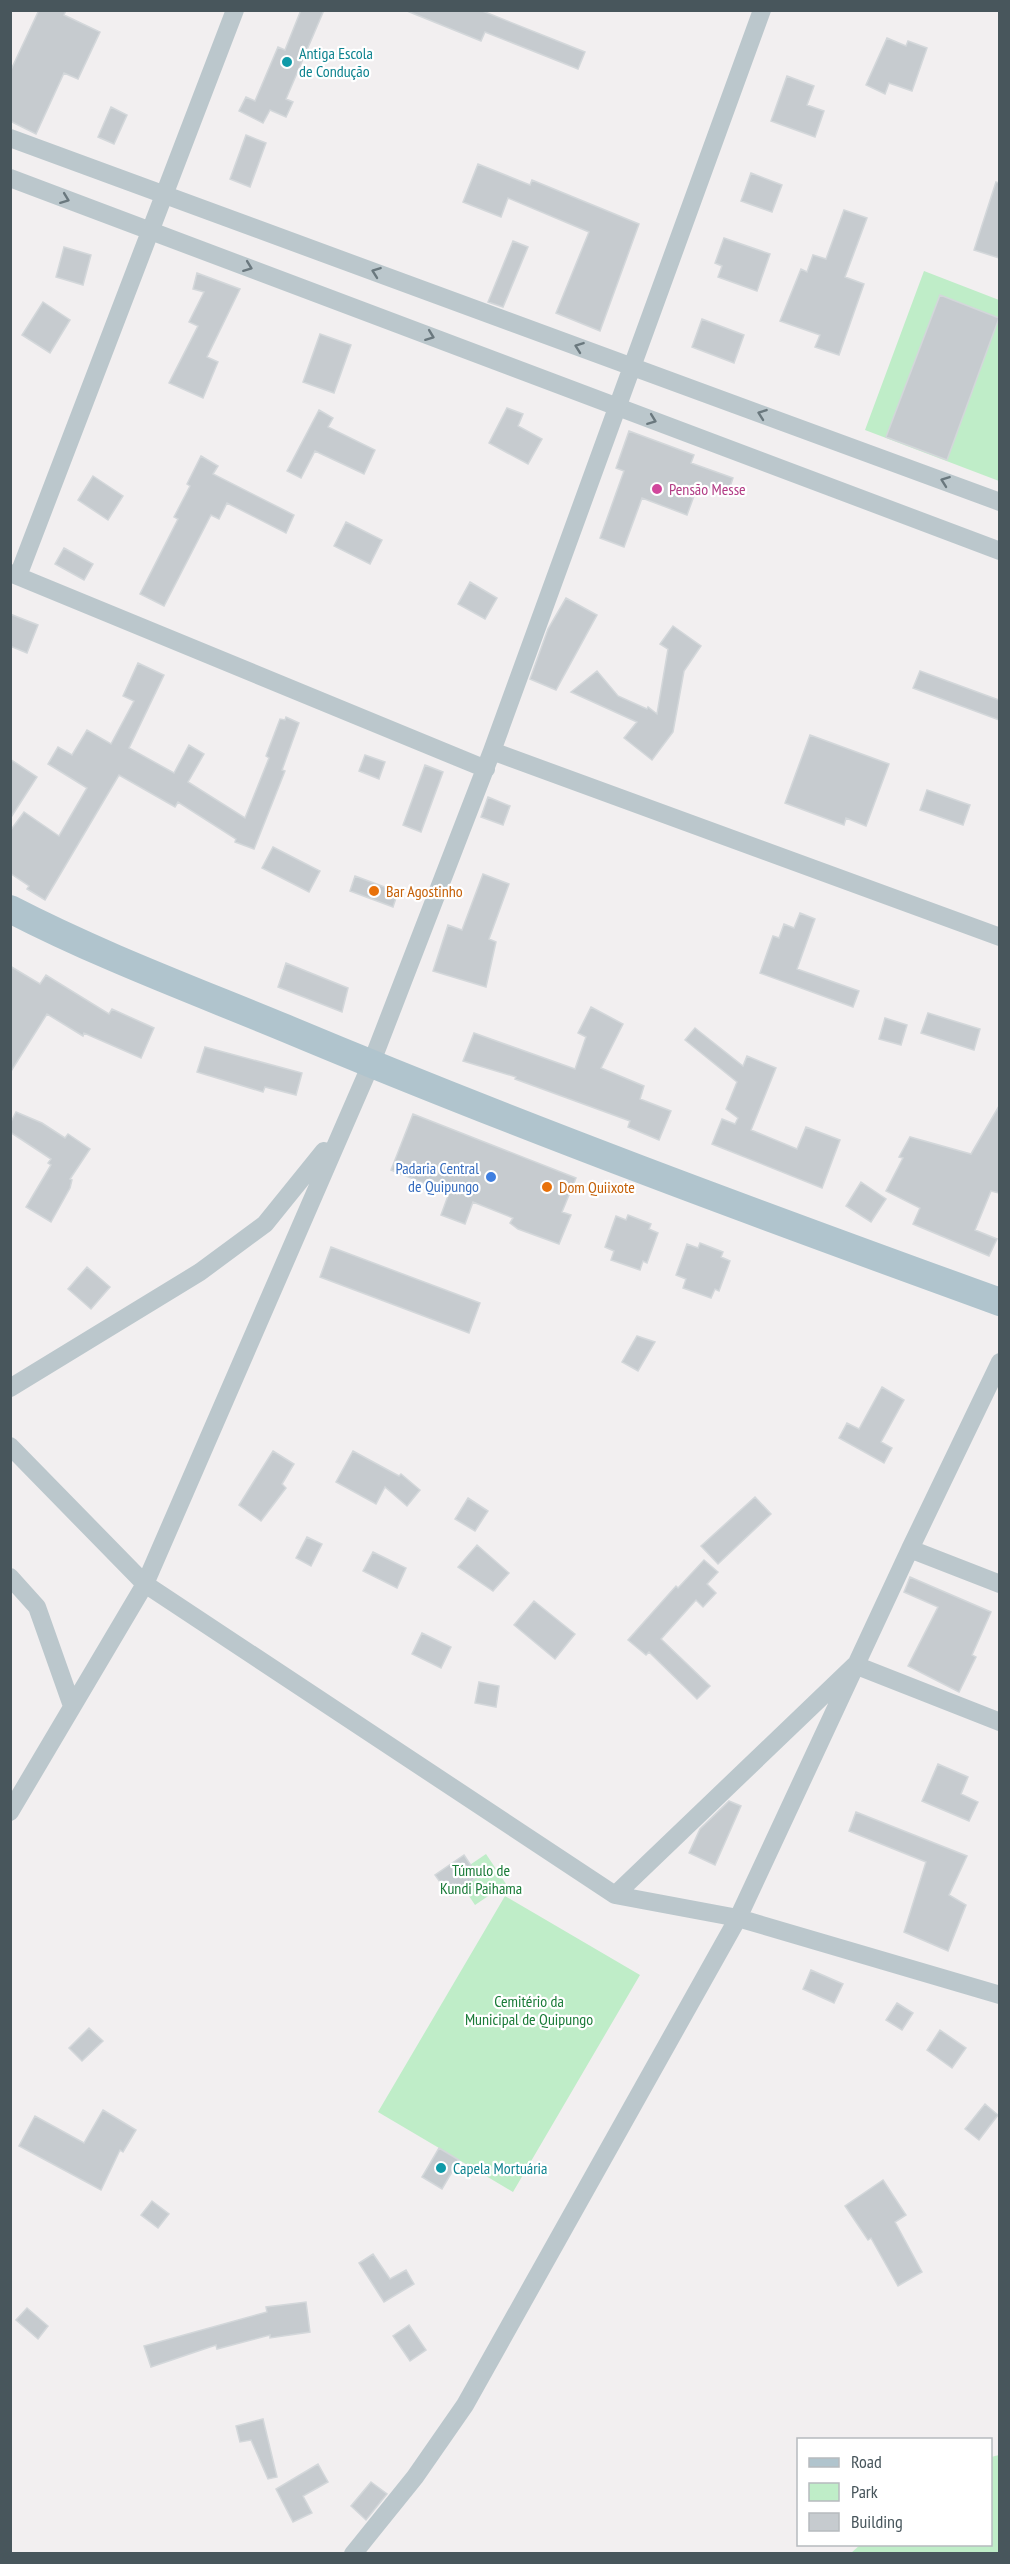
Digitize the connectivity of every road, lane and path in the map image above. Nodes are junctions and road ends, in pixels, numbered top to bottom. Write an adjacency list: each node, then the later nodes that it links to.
1 (236, 10): 5 (street)
2 (762, 10): 7 (street)
3 (10, 138): 5 (street)
4 (10, 178): 6 (street, one-way to 6)
5 (164, 195): 6 (street); 7 (street, one-way to 5)
6 (151, 231): 8 (street, one-way to 8); 11 (street)
7 (633, 367): 8 (street); 9 (street, one-way to 7)
8 (618, 407): 10 (street, one-way to 10); 12 (street)
9 (999, 502)
10 (999, 551)
11 (14, 575): 13 (street)
12 (492, 751): 13 (street); 15 (street)
13 (486, 769): 16 (street)
14 (10, 909): 16 (main road)
15 (999, 936)
16 (371, 1064): 17 (street); 18 (main road)
17 (339, 1133): 20 (street); 24 (street)
18 (999, 1302)
19 (999, 1362): 22 (street)
20 (10, 1388)
21 (10, 1446): 24 (street)
22 (910, 1549): 25 (street); 26 (street)
23 (10, 1576): 27 (street)
24 (145, 1584): 27 (street); 30 (street)
25 (999, 1584)
26 (855, 1665): 28 (street); 30 (street); 31 (street)
27 (72, 1706): 29 (street)
28 (999, 1722)
29 (10, 1812)
30 (615, 1895): 31 (street)
31 (738, 1918): 32 (street); 33 (street)
32 (999, 1995)
33 (353, 2553)

